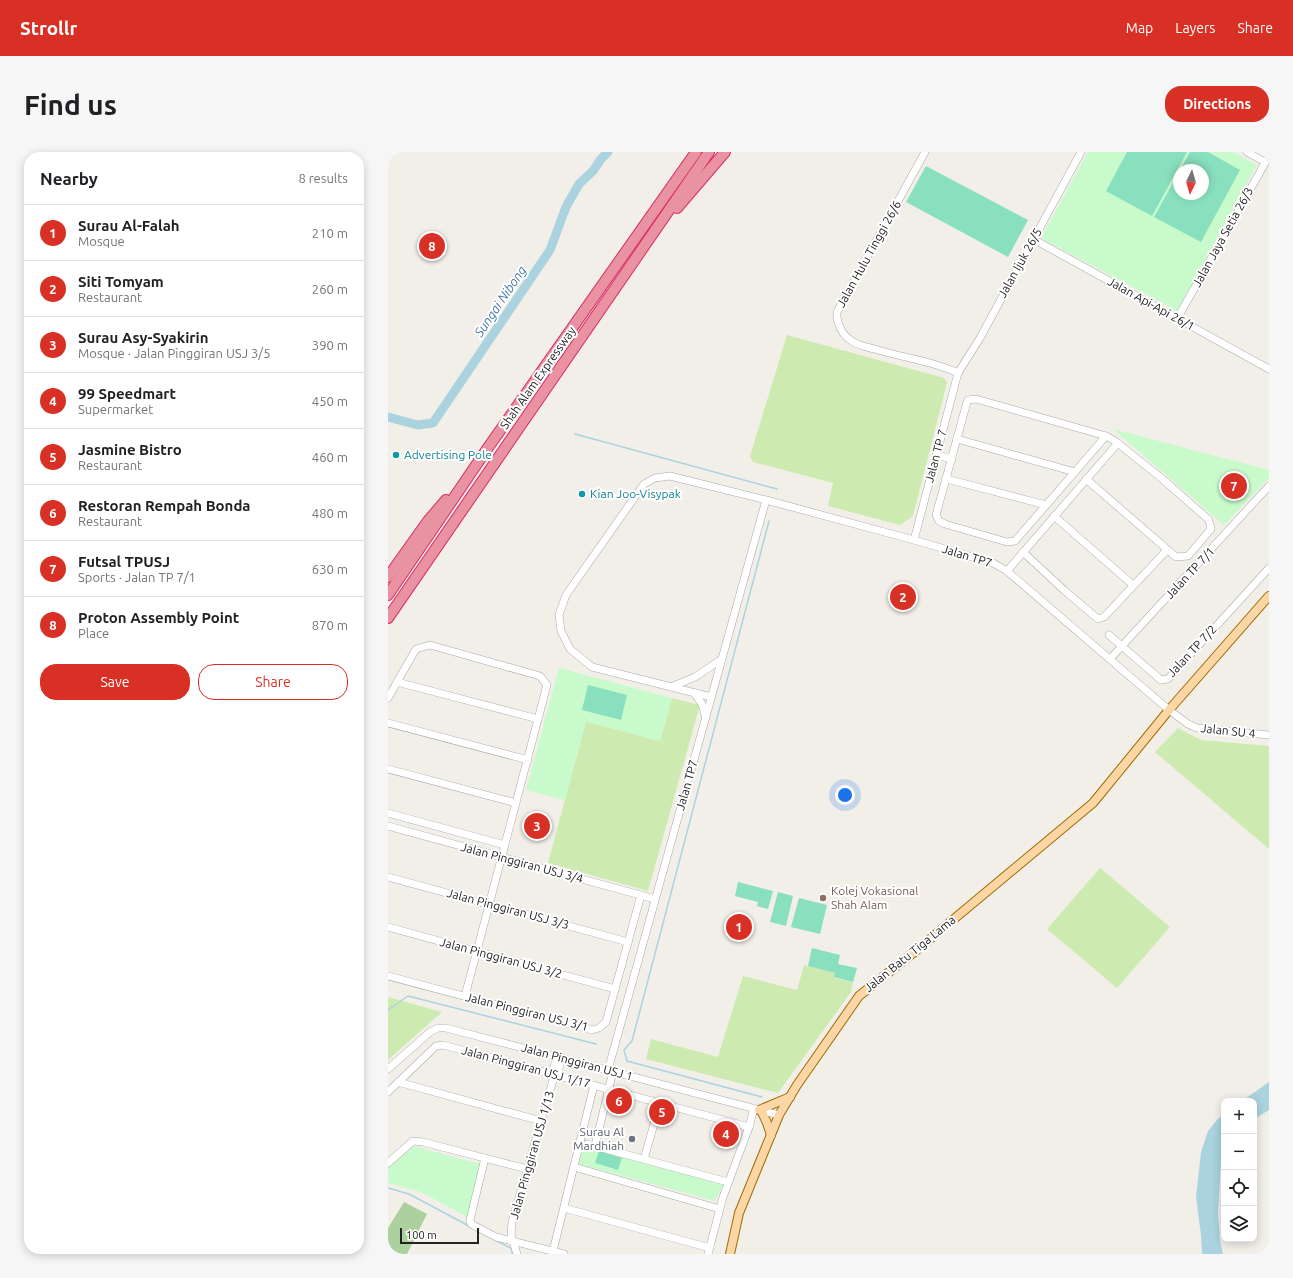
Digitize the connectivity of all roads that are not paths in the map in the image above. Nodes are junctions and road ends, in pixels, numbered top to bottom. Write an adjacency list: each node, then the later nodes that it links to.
1 (688, 152): 9 (highway)
2 (696, 152): 9 (highway, Shah Alam Expressway)
3 (709, 152): 11 (highway, Shah Alam Expressway)
4 (725, 152): 11 (highway)
5 (925, 152): 14 (street, Jalan Hulu Tinggi 26/6)
6 (1081, 152): 10 (street, Jalan Ijuk 26/5)
7 (1248, 152): 8 (street)
8 (1267, 159): 12 (street, Jalan Jaya Setia 26/3)
9 (673, 186): 18 (highway, Shah Alam Expressway)
10 (1033, 239): 12 (street, Jalan Api-Api 26/1); 14 (street, Jalan Ijuk 26/5)
11 (644, 248): 37 (highway, Shah Alam Expressway)
12 (1178, 319): 13 (street, Jalan Api-Api 26/1)
13 (1269, 369)
14 (958, 373): 19 (street, Jalan TP 7)
15 (1106, 436): 16 (street); 17 (street); 21 (street)
16 (958, 439): 20 (street); 21 (street)
17 (1118, 443): 23 (street); 29 (street)
18 (487, 449): 33 (highway); 35 (highway, Shah Alam Expressway)
19 (936, 455): 20 (street); 28 (street, Jalan TP 7)
20 (952, 459): 22 (street)
21 (1075, 472): 26 (street)
22 (946, 479): 26 (street); 26 (street)
23 (1086, 479): 27 (street); 29 (street)
24 (1269, 486): 39 (street, Jalan TP 7/1)
25 (766, 500): 28 (street, Jalan TP7); 40 (street, Jalan TP7); 43 (street, Jalan TP7)
26 (1046, 505)
27 (1054, 516): 30 (street); 34 (street)
28 (914, 540): 32 (street, Jalan TP7)
29 (1167, 550): 34 (street)
30 (1023, 552): 32 (street); 34 (street)
31 (1269, 568): 39 (street, Jalan TP 7/2)
32 (1007, 571): 41 (street, Jalan TP7)
33 (388, 577)
34 (1133, 585)
35 (388, 595)
36 (1269, 596): 47 (main road, Jalan Batu Tiga Lama)
37 (388, 618)
38 (1109, 635): 39 (street, Jalan TP 7/2)
39 (1122, 646): 41 (street, Jalan TP 7/1)
40 (722, 659): 43 (street); 46 (street, Jalan TP7)
41 (1110, 659): 47 (street, Jalan TP7)
42 (398, 682): 45 (street); 49 (street); 49 (street)
43 (671, 687): 44 (street, Jalan TP7)
44 (694, 693): 46 (street, Jalan TP7); 48 (street)
45 (388, 698)
46 (711, 698): 48 (street, Jalan TP7)
47 (1169, 710): 51 (street, Jalan SU 4); 77 (main road, Jalan Batu Tiga Lama)
48 (706, 717): 61 (street, Jalan TP7)
49 (538, 719): 52 (street)
50 (388, 723): 52 (street)
51 (1269, 735)
52 (528, 760): 54 (street)
53 (388, 769): 54 (street)
54 (516, 803): 57 (street)
55 (388, 813): 57 (street, Jalan Pinggiran USJ 3/4)
56 (388, 826): 58 (street, Jalan Pinggiran USJ 3/4)
57 (506, 845): 58 (street)
58 (502, 858): 60 (street, Jalan Pinggiran USJ 3/4); 62 (street)
59 (388, 877): 62 (street, Jalan Pinggiran USJ 3/3)
60 (641, 896): 61 (street, Jalan Pinggiran USJ 3/4); 64 (street, Jalan Pinggiran USJ 3/1)
61 (655, 899): 71 (street, Jalan TP7)
62 (490, 904): 64 (street, Jalan Pinggiran USJ 3/3); 65 (street)
63 (388, 927): 65 (street, Jalan Pinggiran USJ 3/2)
64 (628, 942): 67 (street, Jalan Pinggiran USJ 3/1)
65 (477, 952): 67 (street, Jalan Pinggiran USJ 3/2); 68 (street)
66 (388, 976): 68 (street, Jalan Pinggiran USJ 3/1)
67 (615, 989): 68 (street, Jalan Pinggiran USJ 3/1)
68 (465, 996)
69 (560, 1057): 70 (street, Jalan Pinggiran USJ 1); 71 (street, Jalan Pinggiran USJ 1); 72 (street, Jalan Pinggiran USJ 1/13)
70 (388, 1069)
71 (610, 1070): 75 (street, Jalan TP7); 79 (street, Jalan Pinggiran USJ 1)
72 (554, 1076): 73 (street, Jalan Pinggiran USJ 1/17); 74 (street, Jalan Pinggiran USJ 1/17); 81 (street, Jalan Pinggiran USJ 1/13)
73 (398, 1082): 76 (street, Jalan Pinggiran USJ 1/17); 81 (street)
74 (594, 1085): 75 (street, Jalan Pinggiran USJ 1/17); 89 (street)
75 (608, 1089): 78 (street, Jalan Pinggiran USJ 1/17); 85 (street, Jalan TP7)
76 (388, 1092)
77 (790, 1097): 79 (main road); 80 (main road, Jalan Batu Tiga Lama)
78 (660, 1103): 82 (street, Jalan Pinggiran USJ 1/17); 87 (street)
79 (758, 1109): 80 (street, Jalan Pinggiran USJ 1); 82 (street); 83 (main road)
80 (779, 1115): 83 (main road, Jalan Batu Tiga Lama)
81 (541, 1122): 90 (street, Jalan Pinggiran USJ 1/13)
82 (749, 1127): 91 (street)
83 (771, 1135): 99 (main road, Jalan Batu Tiga Lama)
84 (587, 1144): 85 (street)
85 (595, 1146): 87 (street)
86 (485, 1158): 88 (street); 90 (street); 94 (street)
87 (644, 1159): 91 (street)
88 (388, 1162)
89 (574, 1167): 92 (street); 93 (street)
90 (527, 1169): 94 (street, Jalan Pinggiran USJ 1/13)
91 (728, 1182): 93 (street)
92 (564, 1208): 95 (street); 96 (street)
93 (720, 1209): 96 (street)
94 (514, 1241): 95 (street); 97 (street, Jalan Pinggiran USJ 1/13)
95 (553, 1251): 98 (street)
96 (709, 1251)
97 (517, 1254)
98 (564, 1254)
99 (730, 1254)

